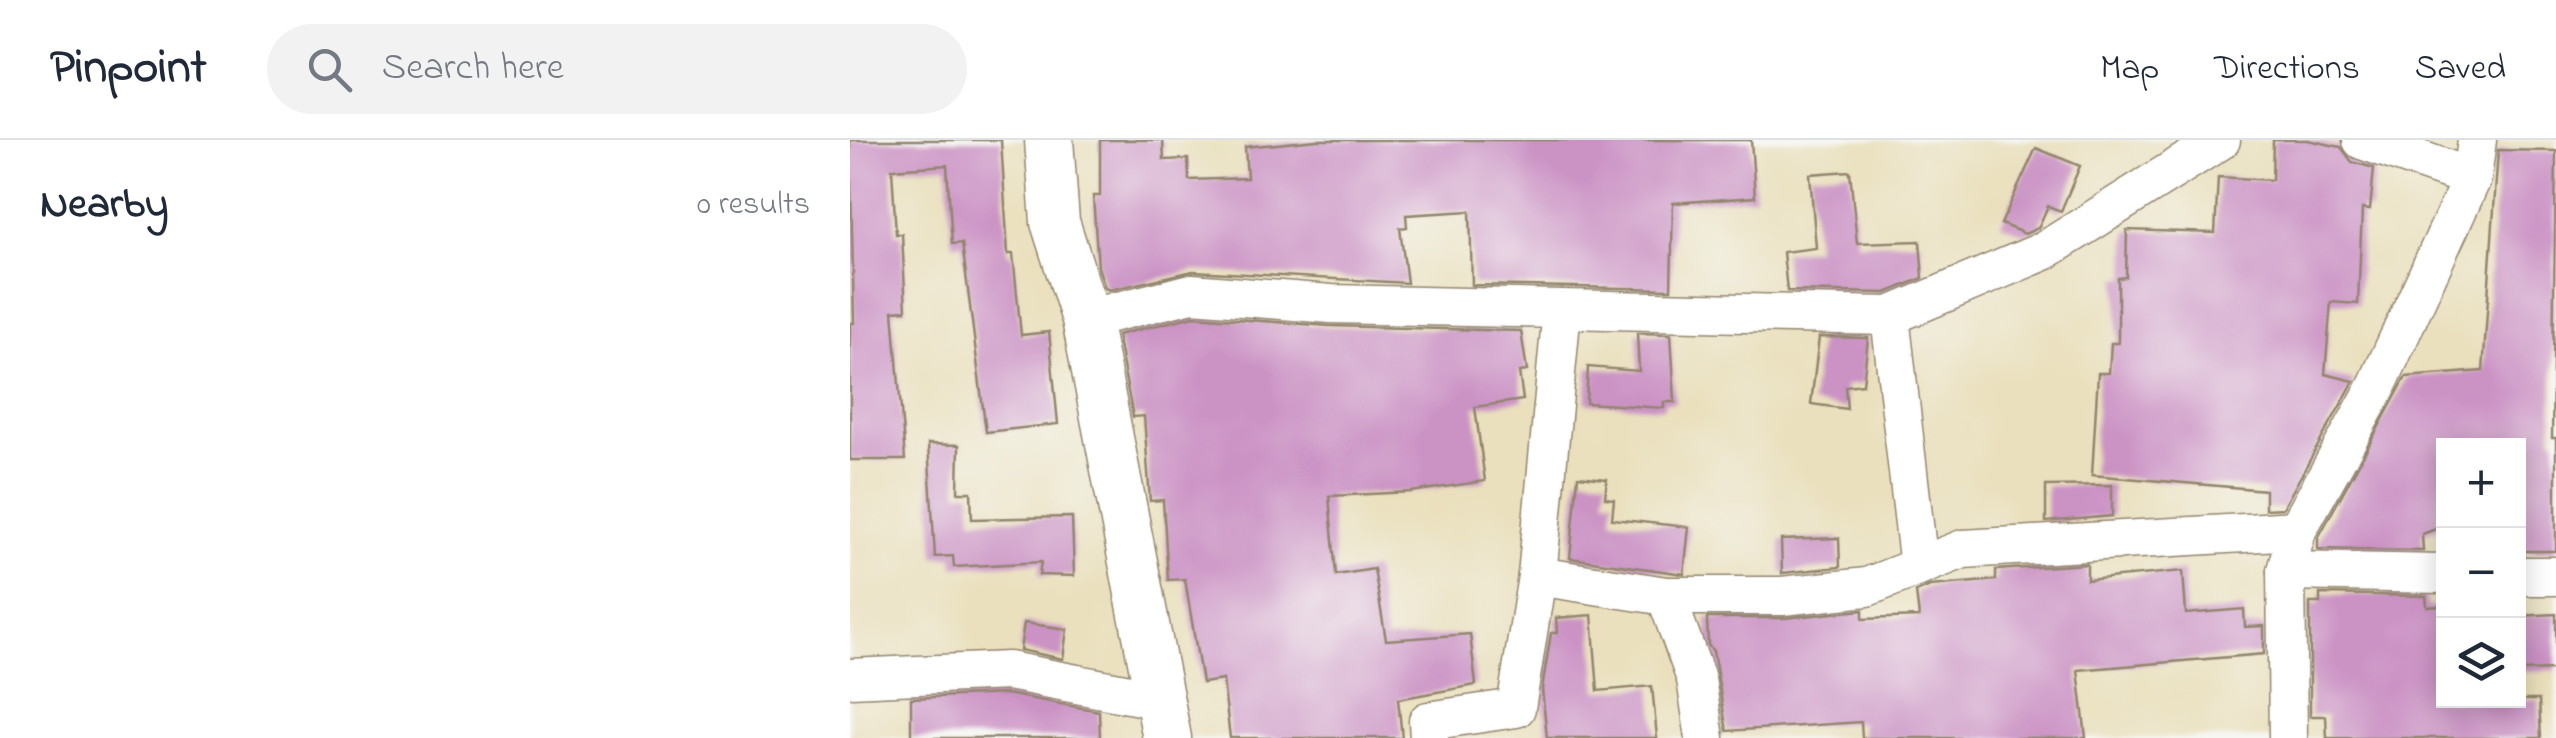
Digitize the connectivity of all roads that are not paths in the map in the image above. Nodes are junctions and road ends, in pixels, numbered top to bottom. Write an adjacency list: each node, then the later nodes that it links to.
1 (1049, 140): 8 (main road)
2 (2221, 140): 7 (street)
3 (2362, 140): 5 (street)
4 (2477, 140): 5 (street)
5 (2472, 178): 9 (street)
6 (1562, 309): 7 (street); 8 (street); 13 (street)
7 (1890, 316): 10 (street)
8 (1086, 319): 18 (main road)
9 (2297, 530): 10 (street); 11 (street)
10 (1919, 566): 16 (street)
11 (2286, 571): 12 (street); 21 (street)
12 (2436, 574)
13 (1537, 576): 16 (street); 19 (street)
14 (2526, 576): 15 (street)
15 (2556, 576)
16 (1666, 596): 20 (street)
17 (850, 678): 18 (street)
18 (1164, 719)
19 (1429, 738)
20 (1705, 738)
21 (2288, 738)

